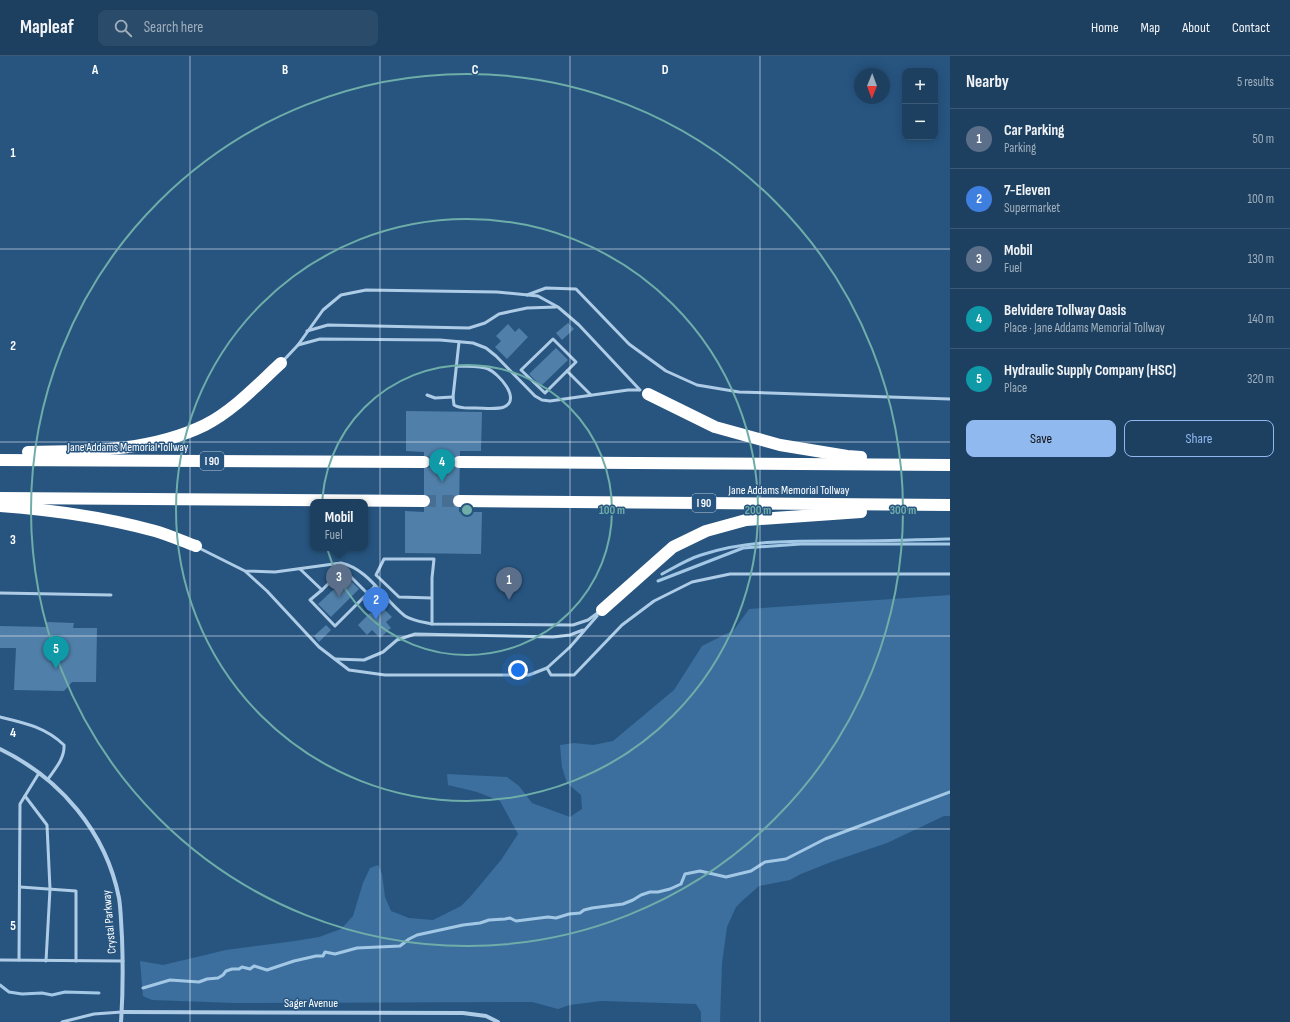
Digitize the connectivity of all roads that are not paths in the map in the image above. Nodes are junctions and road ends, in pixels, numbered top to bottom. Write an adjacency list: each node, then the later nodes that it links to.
1 (527, 295): 2 (lane); 3 (lane); 15 (lane)
2 (558, 306): 3 (lane); 11 (lane)
3 (307, 331): 5 (lane)
4 (459, 342): 5 (lane); 7 (lane); 10 (lane)
5 (298, 345): 6 (lane)
6 (281, 363): 16 (highway)
7 (457, 366): 14 (lane); 14 (lane)
8 (521, 370): 9 (lane); 9 (lane); 10 (lane)
9 (568, 371): 13 (lane)
10 (515, 376): 13 (lane)
11 (644, 392): 13 (lane); 20 (highway)
12 (427, 395): 14 (lane)
13 (591, 395)
14 (453, 397)
15 (950, 399)
16 (0, 453)
17 (0, 460): 18 (highway, Jane Addams Memorial Tollway / I 90)
18 (424, 462)
19 (459, 462): 20 (highway)
20 (950, 464)
21 (0, 498): 22 (highway)
22 (310, 500)
23 (368, 501): 24 (highway)
24 (424, 501)
25 (459, 501): 27 (highway, Jane Addams Memorial Tollway / I 90)
26 (0, 506): 28 (highway)
27 (950, 506): 38 (highway)
28 (196, 546): 30 (lane)
29 (300, 569): 30 (lane); 32 (lane); 33 (lane)
30 (245, 571): 41 (lane)
31 (950, 574): 42 (lane)
32 (375, 586): 35 (lane); 39 (lane)
33 (322, 590): 35 (lane); 35 (lane)
34 (0, 593): 36 (lane)
35 (367, 593)
36 (111, 595)
37 (432, 598): 37 (lane); 39 (lane)
38 (602, 610): 39 (lane); 40 (lane)
39 (432, 624)
40 (585, 630): 41 (lane); 42 (lane)
41 (335, 659): 42 (lane)
42 (547, 668)
43 (0, 717): 46 (lane)
44 (0, 749): 45 (street, Crystal Parkway)
45 (39, 773): 46 (street, Crystal Parkway); 47 (lane)
46 (48, 779): 54 (street, Crystal Parkway)
47 (25, 796): 48 (lane); 49 (lane)
48 (20, 887): 49 (lane); 51 (lane)
49 (50, 889): 52 (lane); 53 (lane)
50 (0, 960): 51 (lane)
51 (19, 960): 52 (lane)
52 (46, 961): 53 (lane)
53 (76, 961): 54 (lane)
54 (122, 961): 55 (street, Crystal Parkway)
55 (122, 1012): 56 (lane); 57 (street, Crystal Parkway); 58 (street, Sager Avenue)
56 (62, 1022)
57 (122, 1022)
58 (498, 1022)

